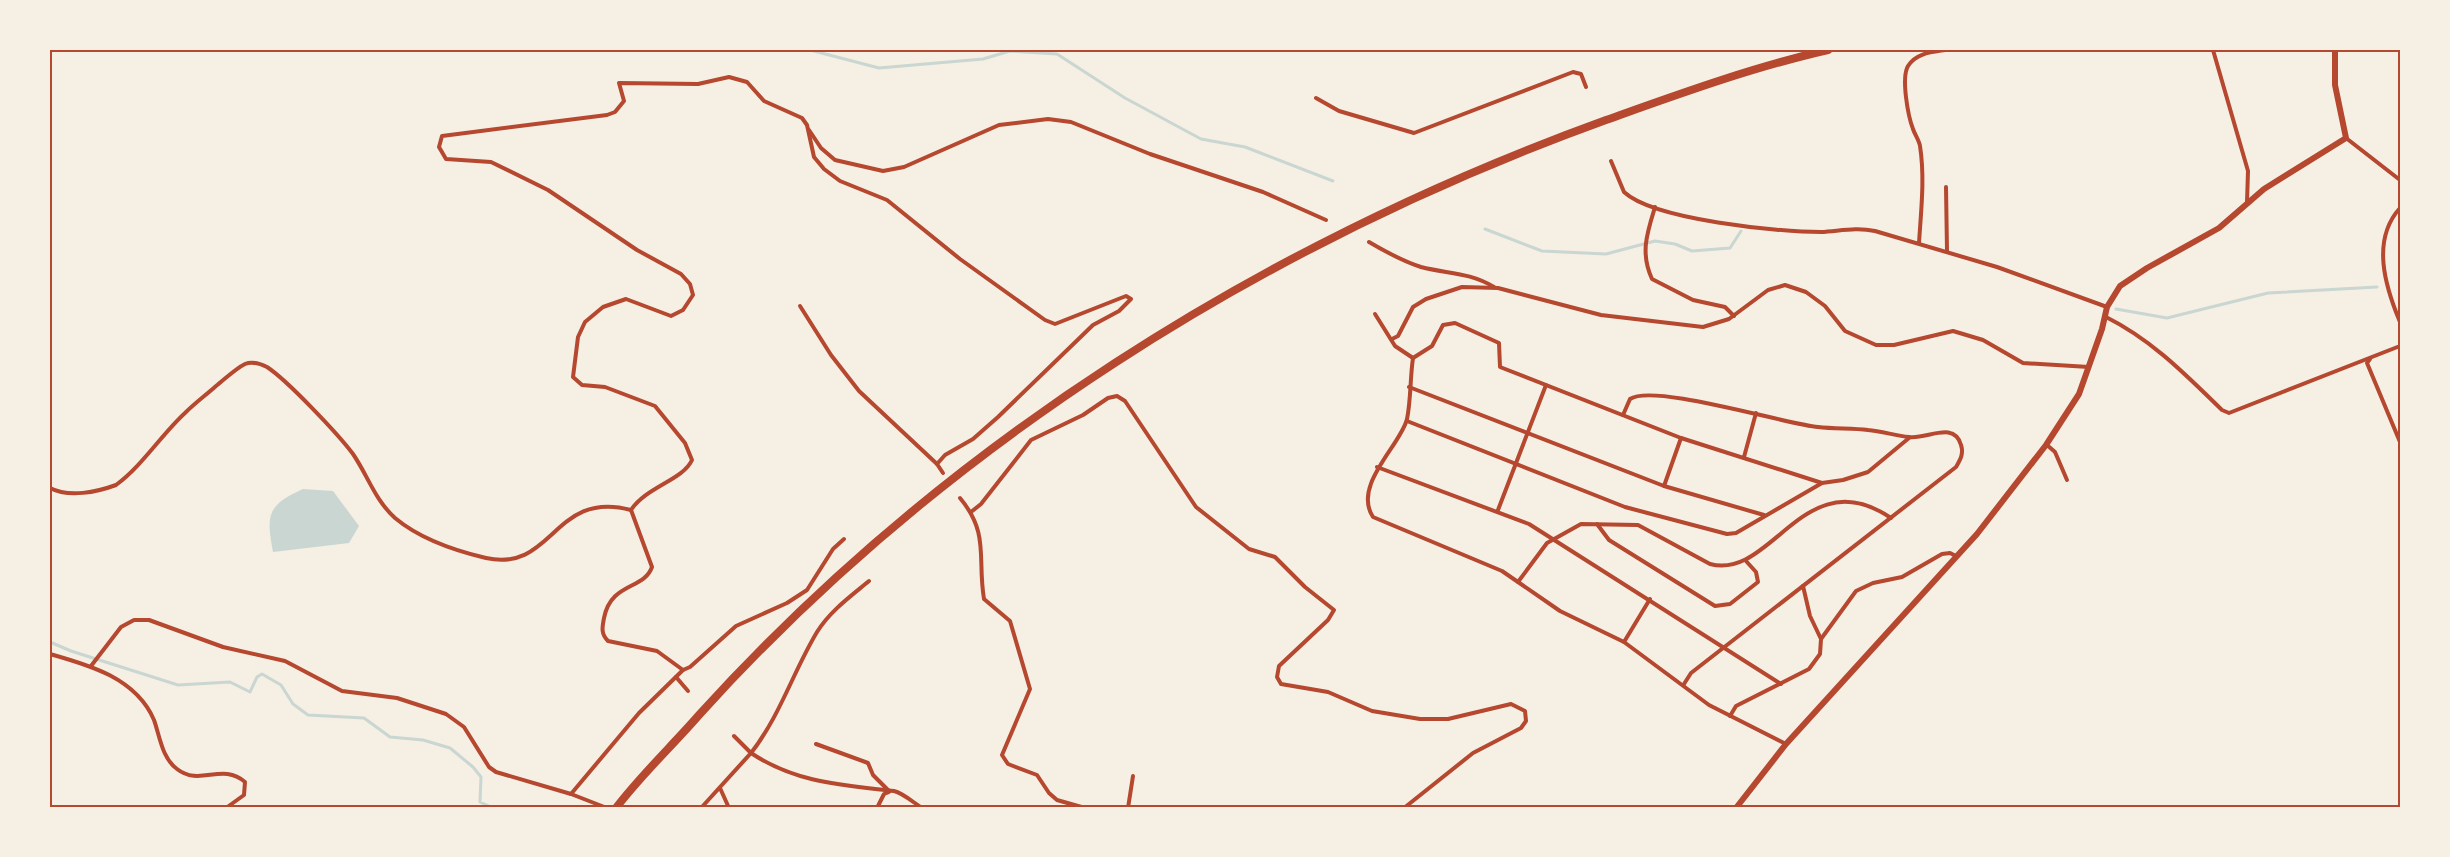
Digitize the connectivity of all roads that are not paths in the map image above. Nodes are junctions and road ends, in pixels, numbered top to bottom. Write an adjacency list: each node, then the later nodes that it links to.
1 (1828, 50): 87 (highway)
2 (1945, 50): 5 (street)
3 (2213, 50): 13 (street)
4 (2335, 50): 9 (main road)
5 (1927, 51): 18 (street)
6 (1586, 87): 7 (street)
7 (1316, 98)
8 (807, 125): 16 (street); 44 (street); 52 (street)
9 (2346, 138): 11 (street); 13 (main road)
10 (1611, 161): 14 (street)
11 (2400, 180)
12 (1946, 187): 19 (street)
13 (2247, 202): 22 (main road)
14 (1655, 207): 18 (street); 24 (street)
15 (2400, 208): 26 (street)
16 (1326, 220)
17 (1370, 242): 20 (street)
18 (1919, 243): 19 (street)
19 (1947, 251): 22 (street)
20 (1498, 288): 24 (street); 27 (street)
21 (800, 306): 44 (street)
22 (2107, 307): 25 (main road)
23 (1375, 314): 27 (street)
24 (1734, 316): 31 (street)
25 (2106, 317): 30 (street); 31 (main road)
26 (2400, 322)
27 (1392, 339): 29 (street)
28 (2400, 346): 30 (street)
29 (1413, 358): 32 (street); 33 (street)
30 (2370, 359): 40 (street)
31 (2090, 367): 41 (main road)
32 (1546, 385): 35 (street); 37 (street)
33 (1409, 387): 36 (street); 37 (street)
34 (1756, 412): 35 (street); 39 (street); 42 (street)
35 (1623, 415): 38 (street)
36 (1407, 421): 43 (street); 45 (street)
37 (1529, 433): 43 (street); 49 (street)
38 (1681, 438): 42 (street); 49 (street)
39 (1910, 438): 48 (street); 56 (street)
40 (2400, 442)
41 (2046, 445): 47 (street); 60 (main road)
42 (1744, 457): 48 (street)
43 (1517, 463): 53 (street); 55 (street)
44 (937, 464): 46 (street)
45 (1377, 467): 53 (street); 63 (street)
46 (942, 473)
47 (2067, 480)
48 (1822, 483): 55 (street)
49 (1664, 486): 55 (street)
50 (50, 488): 52 (street)
51 (960, 498): 54 (street)
52 (631, 510): 71 (street)
53 (1498, 511): 59 (street)
54 (971, 512): 92 (street); 94 (street)
55 (1764, 515)
56 (1891, 518): 61 (street); 64 (street)
57 (1596, 523): 59 (street); 61 (street); 61 (street)
58 (844, 539): 71 (street)
59 (1553, 539): 63 (street); 65 (street)
60 (1956, 556): 66 (street); 79 (main road)
61 (1746, 561)
62 (869, 580): 80 (street)
63 (1518, 582): 67 (street)
64 (1803, 586): 66 (street); 68 (street)
65 (1650, 599): 67 (street); 68 (street)
66 (1821, 639): 74 (street)
67 (1624, 642): 73 (street)
68 (1725, 647): 73 (street); 74 (street)
69 (50, 654): 70 (street)
70 (91, 666): 84 (street); 85 (street)
71 (683, 670): 72 (street)
72 (676, 677): 75 (street); 84 (street)
73 (1684, 684): 76 (street)
74 (1781, 684): 76 (street)
75 (688, 691)
76 (1730, 716): 79 (street)
77 (734, 736): 80 (street)
78 (816, 744): 83 (street)
79 (1786, 744): 95 (main road)
80 (751, 753): 82 (street); 83 (street)
81 (1133, 776): 93 (street)
82 (720, 788): 88 (street); 89 (street)
83 (889, 792): 90 (street); 91 (street)
84 (571, 794): 86 (street)
85 (226, 807)
86 (607, 807)
87 (616, 807)
88 (701, 807)
89 (729, 807)
90 (877, 807)
91 (922, 807)
92 (1085, 807)
93 (1128, 807)
94 (1404, 807)
95 (1736, 807)

